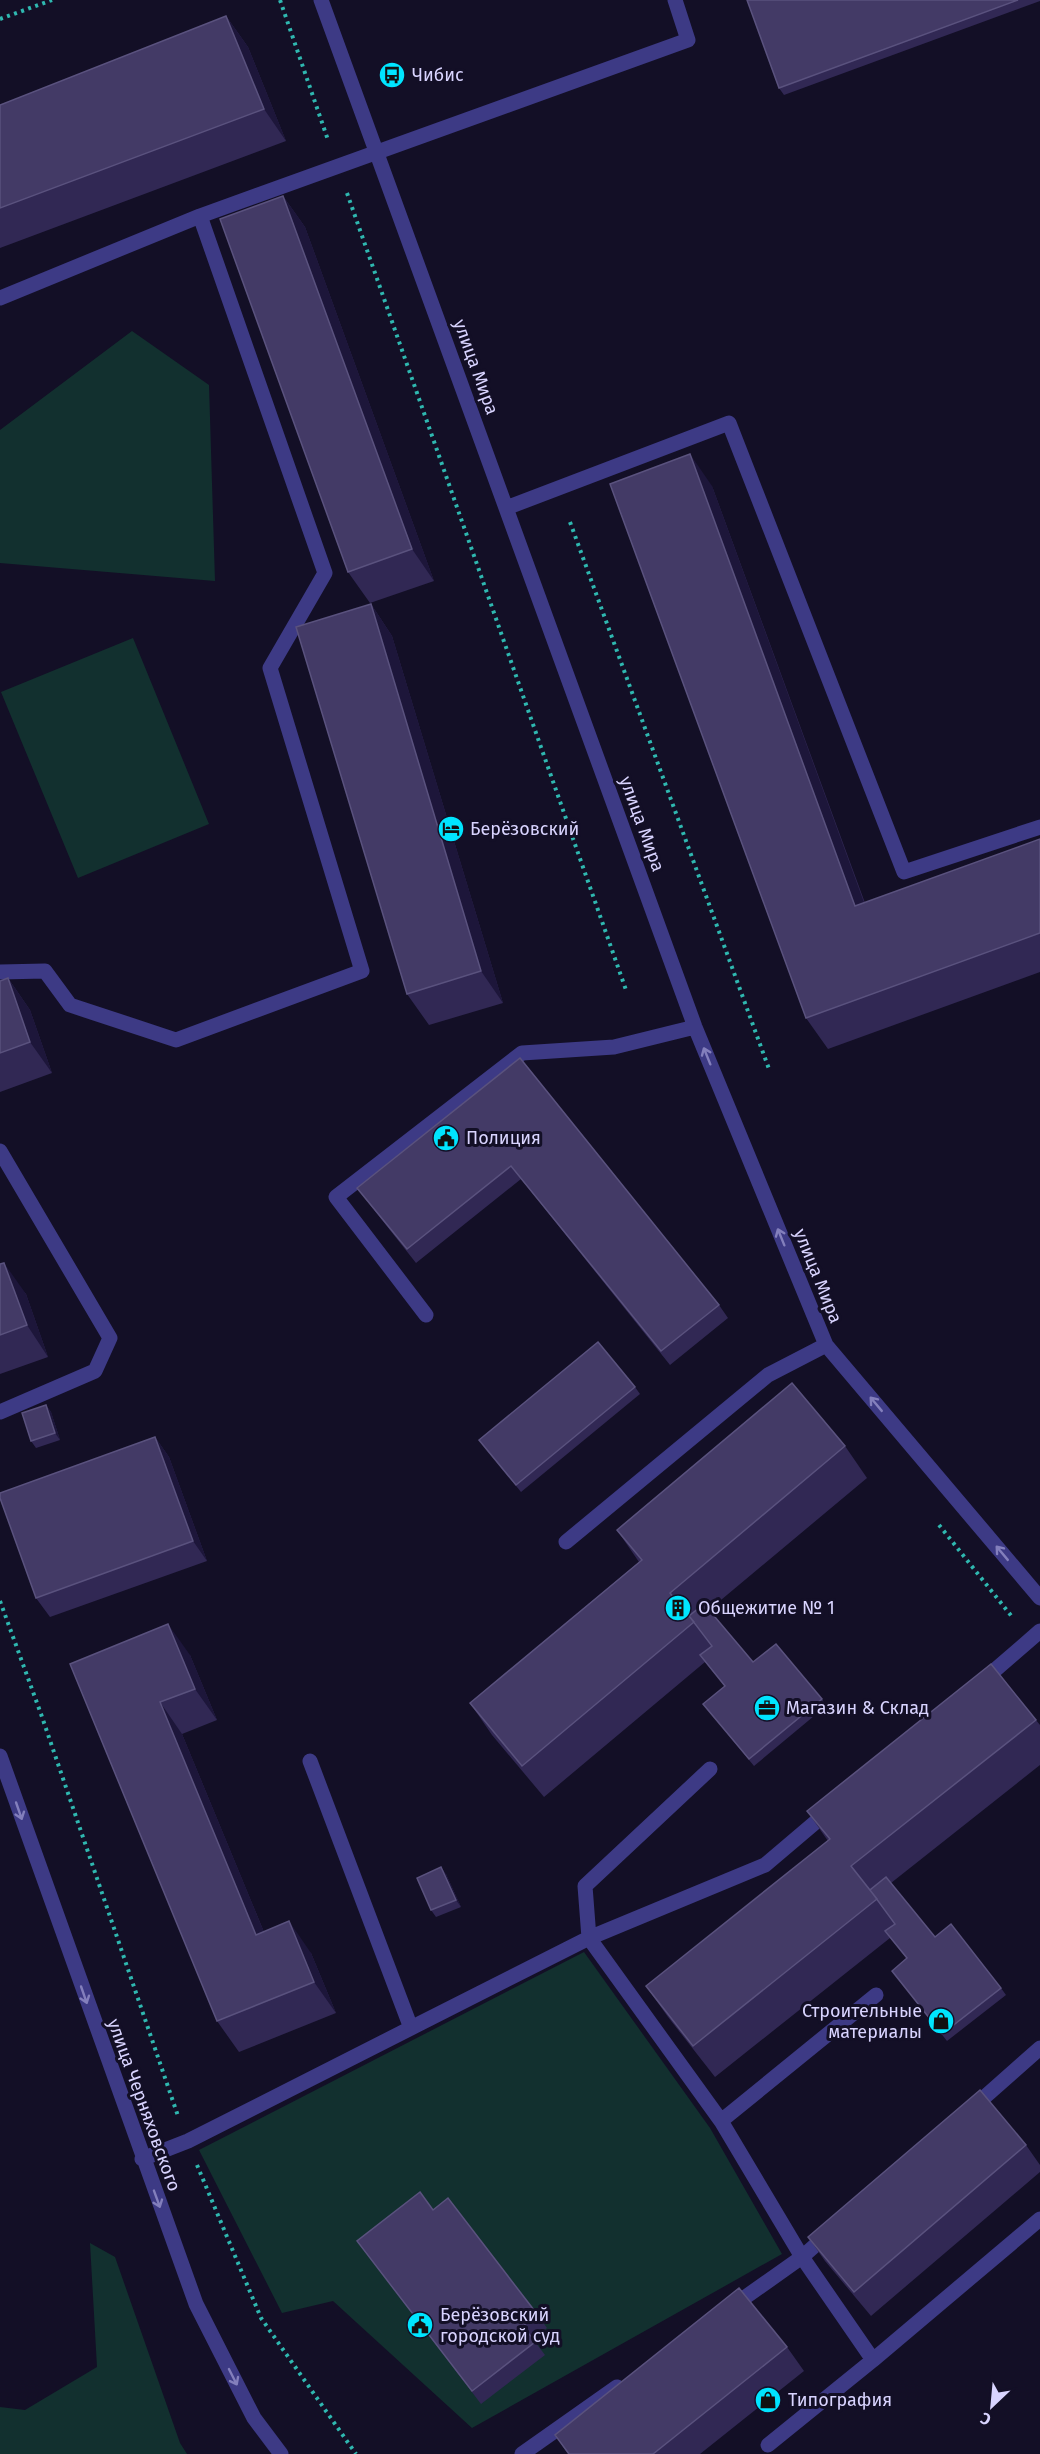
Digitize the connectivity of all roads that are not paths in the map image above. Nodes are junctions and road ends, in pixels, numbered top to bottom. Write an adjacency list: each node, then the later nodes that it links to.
1 (321, 0): 3 (street, улица Мира)
2 (675, 0): 3 (street)
3 (376, 151): 4 (street); 6 (street, улица Мира)
4 (200, 216): 5 (street); 8 (street)
5 (0, 298)
6 (507, 508): 7 (street); 9 (street, улица Мира)
7 (1040, 828)
8 (0, 972)
9 (695, 1027): 11 (street); 12 (street, улица Мира, one-way to 9)
10 (0, 1151): 13 (street)
11 (426, 1315)
12 (826, 1345): 14 (street); 15 (street, улица Мира, one-way to 12)
13 (0, 1412)
14 (566, 1542)
15 (1040, 1598)
16 (1040, 1631): 17 (street)
17 (969, 1692)
18 (0, 1756): 28 (street, улица Черняховского, one-way to 28)
19 (310, 1761): 24 (street)
20 (711, 1769): 22 (street)
21 (845, 1797): 22 (street)
22 (589, 1938): 24 (street); 27 (street)
23 (876, 1995): 27 (street)
24 (411, 2028): 28 (street)
25 (1040, 2048): 26 (street)
26 (961, 2118)
27 (721, 2121): 31 (street)
28 (142, 2159): 36 (street, улица Черняховского, one-way to 36)
29 (1040, 2219): 33 (street)
30 (837, 2226): 31 (street)
31 (802, 2257): 32 (street); 33 (street)
32 (715, 2318)
33 (873, 2360): 35 (street)
34 (629, 2379): 37 (street)
35 (768, 2445)
36 (281, 2454)
37 (523, 2454)

